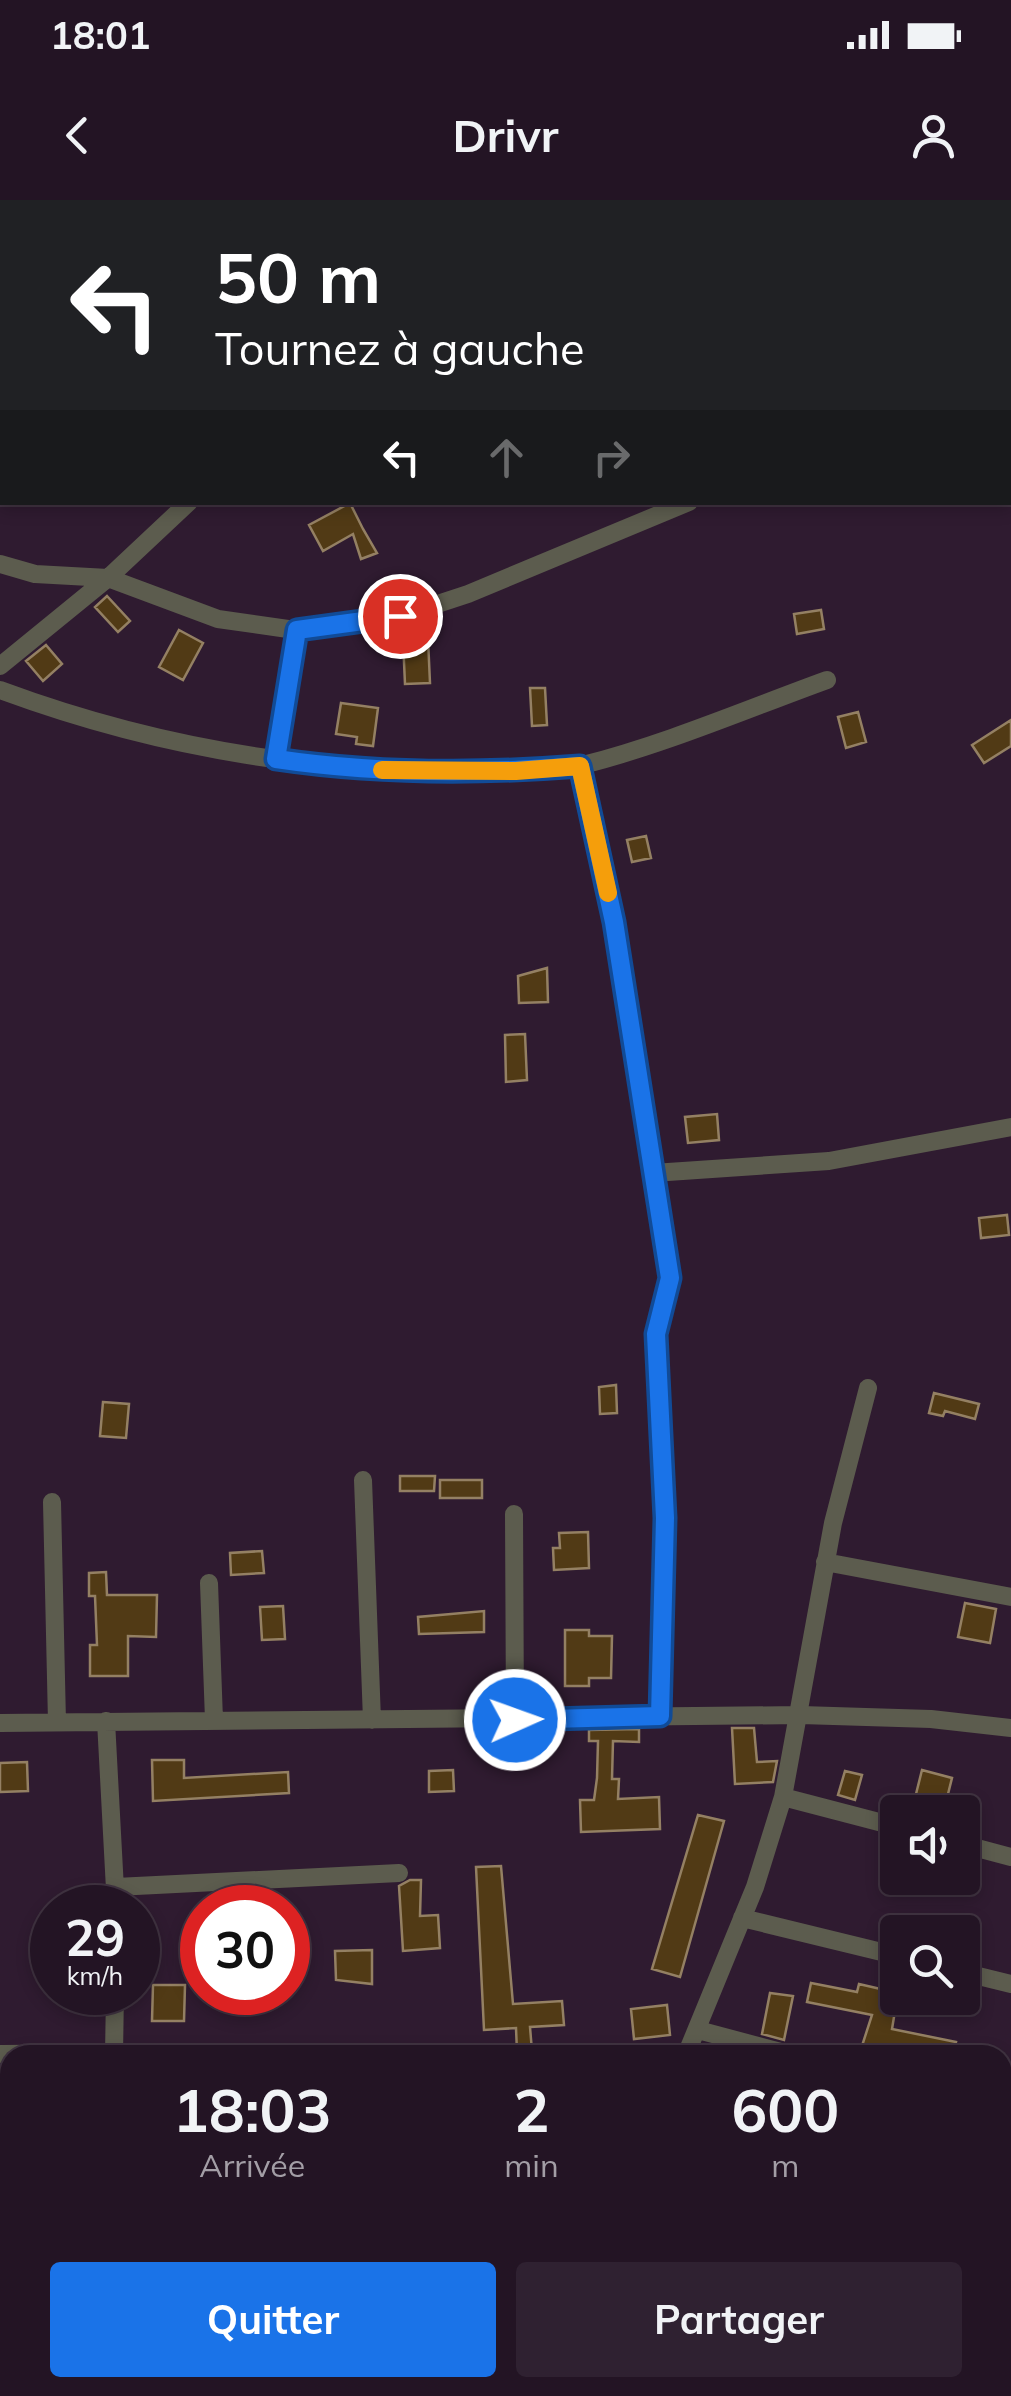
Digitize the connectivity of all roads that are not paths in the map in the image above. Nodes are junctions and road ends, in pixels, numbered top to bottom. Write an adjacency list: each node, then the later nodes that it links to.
1 (186, 505): 4 (street)
2 (682, 505): 5 (street)
3 (0, 564): 4 (street)
4 (108, 578): 5 (street); 6 (street)
5 (297, 630): 9 (street)
6 (0, 666)
7 (827, 680): 10 (street)
8 (0, 690): 9 (street)
9 (276, 759): 10 (street)
10 (580, 766): 12 (street)
11 (1011, 1127): 12 (street)
12 (653, 1173): 21 (street)
13 (868, 1388): 17 (street)
14 (363, 1480): 23 (street)
15 (52, 1502): 27 (street)
16 (514, 1514): 24 (street)
17 (825, 1562): 19 (street); 20 (street)
18 (209, 1583): 22 (street)
19 (1011, 1597)
20 (801, 1714): 21 (street); 28 (street); 29 (street)
21 (660, 1716): 24 (street)
22 (214, 1720): 23 (street); 25 (street)
23 (372, 1720): 24 (street)
24 (515, 1720)
25 (106, 1721): 27 (street); 34 (street)
26 (0, 1722): 27 (street)
27 (56, 1722)
28 (1011, 1728)
29 (784, 1797): 30 (street); 36 (street)
30 (880, 1822)
31 (980, 1849): 32 (street)
32 (1011, 1857)
33 (399, 1873): 35 (street)
34 (116, 1885)
35 (156, 1885)
36 (742, 1918): 37 (street); 41 (street)
37 (880, 1952)
38 (980, 1976): 39 (street)
39 (1011, 1984)
40 (115, 2015): 42 (street)
41 (698, 2030): 43 (street); 44 (street)
42 (114, 2045)
43 (691, 2045)
44 (754, 2045)

